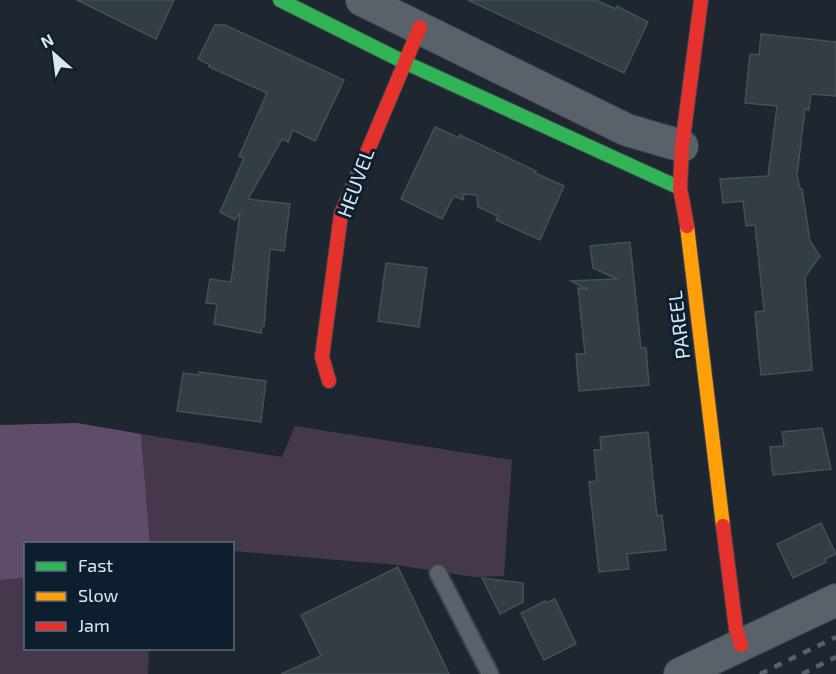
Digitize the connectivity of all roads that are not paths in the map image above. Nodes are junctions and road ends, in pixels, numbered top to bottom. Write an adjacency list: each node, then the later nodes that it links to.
1 (280, 0): 5 (street)
2 (362, 0): 4 (street)
3 (701, 0): 6 (street, PAREEL)
4 (420, 27): 5 (street, HEUVEL); 6 (street)
5 (404, 62): 7 (street); 8 (street, HEUVEL)
6 (682, 146): 7 (street, PAREEL)
7 (680, 188): 11 (street, PAREEL)
8 (329, 381)
9 (438, 573): 12 (lane)
10 (836, 600): 11 (street)
11 (741, 645): 13 (street)
12 (490, 674)
13 (680, 674)

